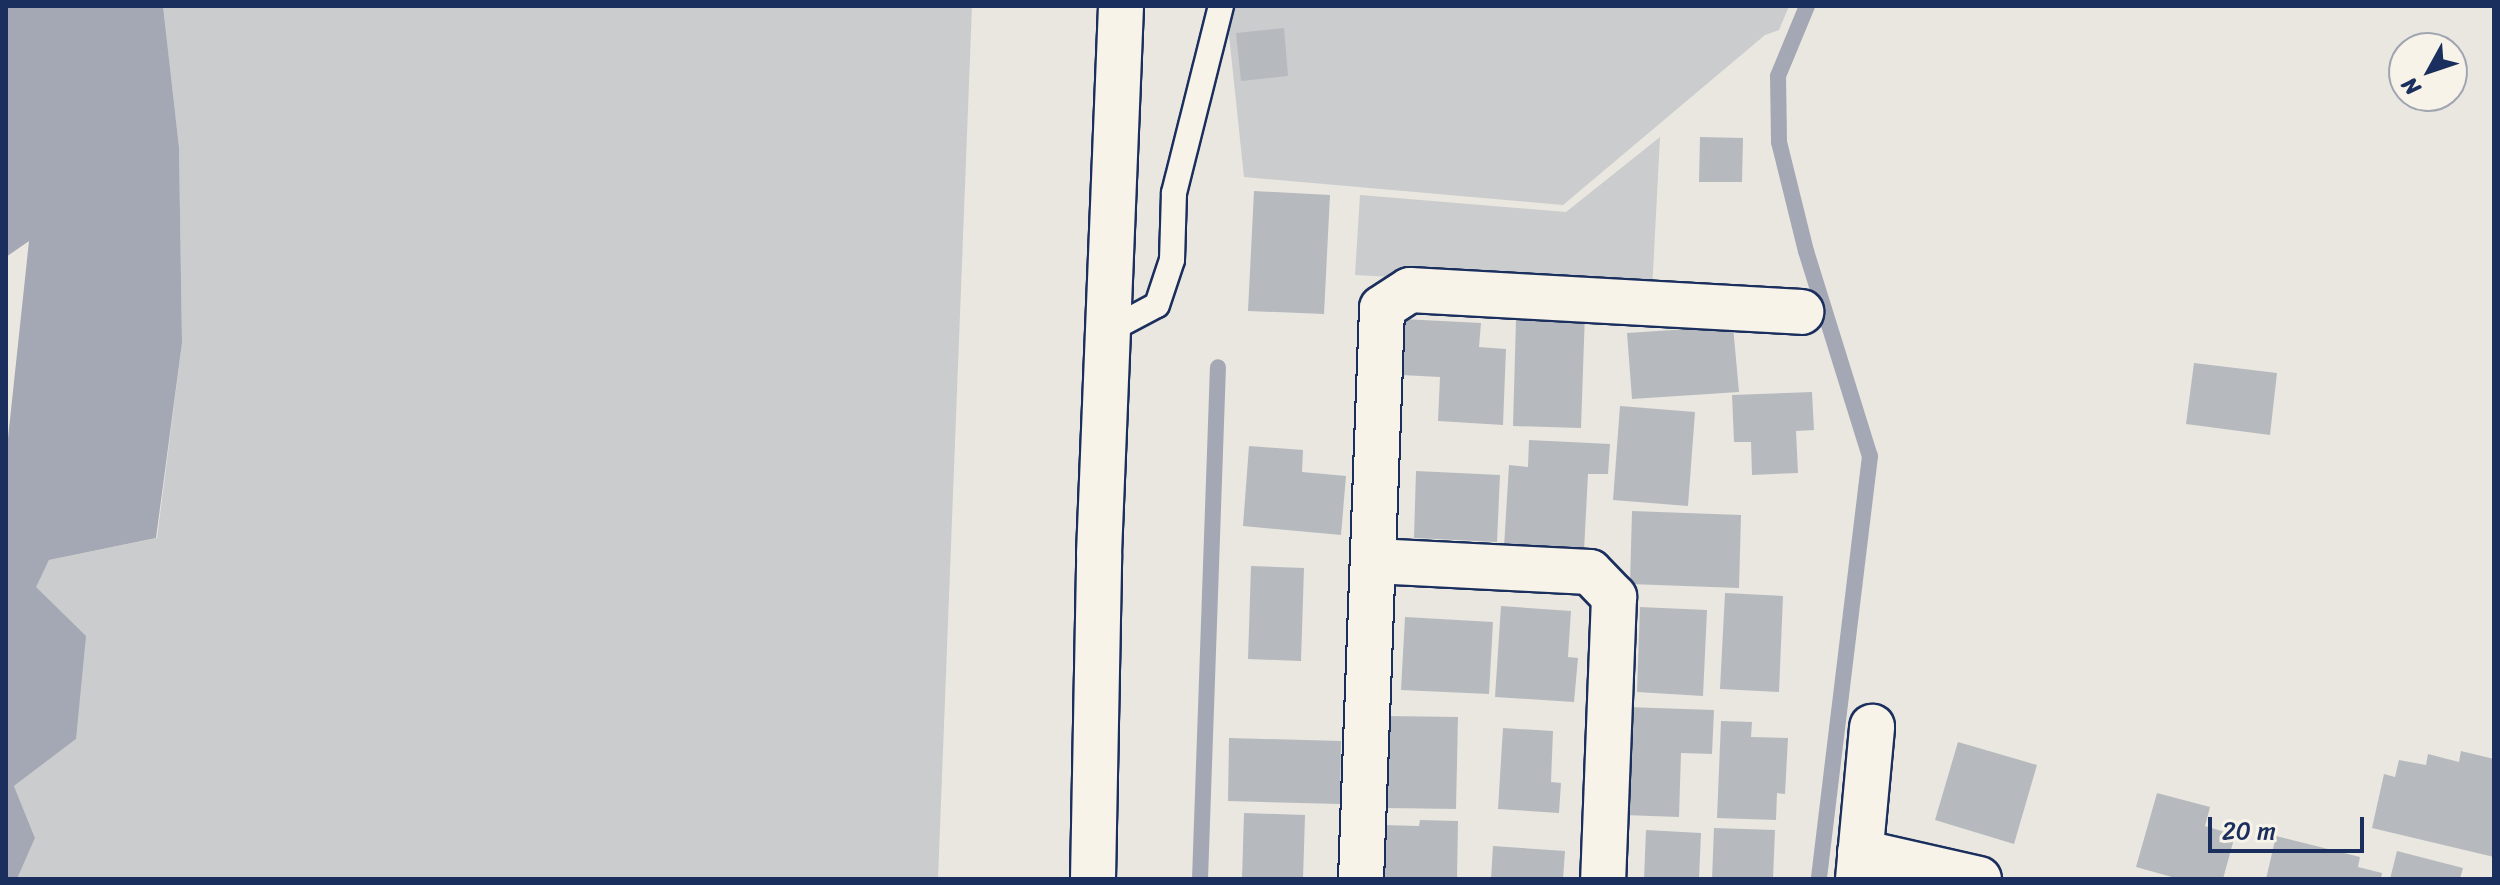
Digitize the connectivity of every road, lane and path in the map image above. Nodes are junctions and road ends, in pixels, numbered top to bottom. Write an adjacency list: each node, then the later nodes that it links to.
1 (1121, 6): 4 (street)
2 (1221, 6): 4 (lane)
3 (1801, 312): 5 (street)
4 (1108, 331): 8 (street)
5 (1374, 561): 9 (street); 10 (street)
6 (1872, 727): 7 (street)
7 (1859, 866): 11 (street)
8 (1093, 879)
9 (1361, 879)
10 (1603, 879)
11 (1979, 879)

